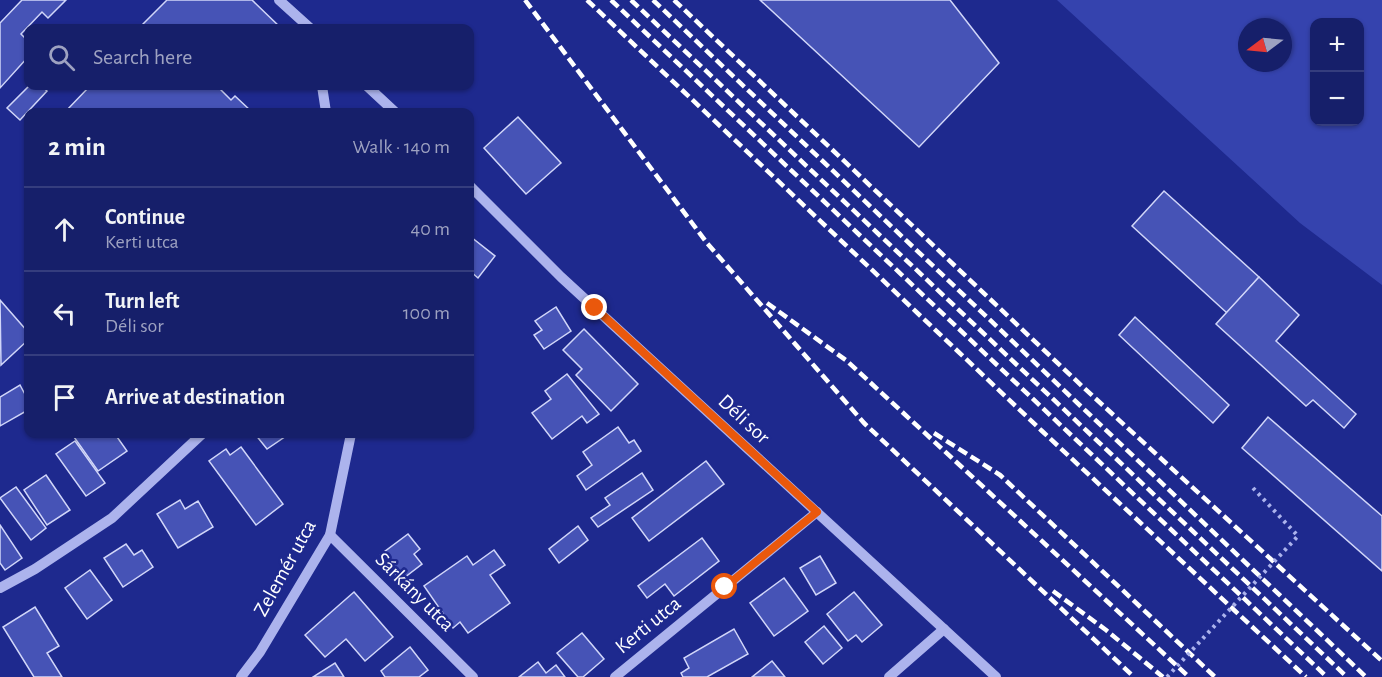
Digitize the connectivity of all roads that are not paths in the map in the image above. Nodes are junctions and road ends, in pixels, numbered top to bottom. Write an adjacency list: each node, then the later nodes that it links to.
1 (279, 0): 2 (street)
2 (306, 24)
3 (323, 90): 5 (street)
4 (371, 90): 6 (street)
5 (325, 108)
6 (391, 108)
7 (474, 190): 10 (street, Déli sor)
8 (198, 438): 12 (street)
9 (350, 438): 11 (street, Zelemér utca)
10 (817, 512): 13 (street, Déli sor); 16 (street, Kerti utca)
11 (330, 535): 14 (street, Zelemér utca); 15 (street, Sárkány utca)
12 (0, 588)
13 (944, 629): 17 (street); 18 (street, Déli sor)
14 (241, 677)
15 (472, 677)
16 (615, 677)
17 (889, 677)
18 (996, 677)

